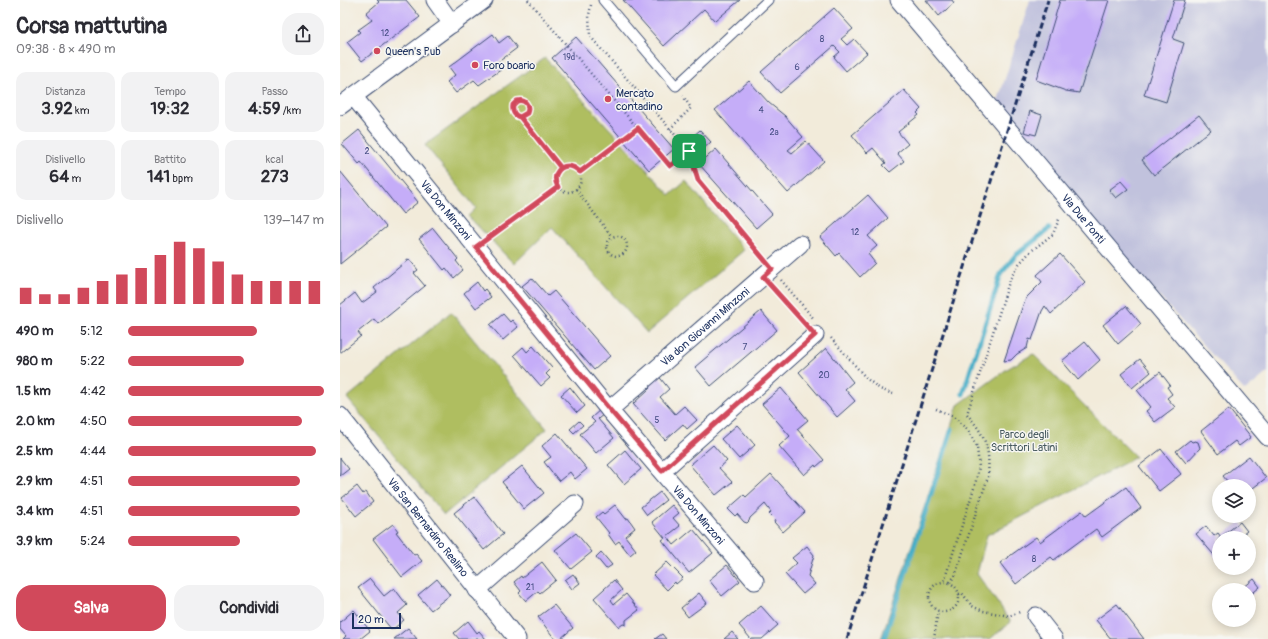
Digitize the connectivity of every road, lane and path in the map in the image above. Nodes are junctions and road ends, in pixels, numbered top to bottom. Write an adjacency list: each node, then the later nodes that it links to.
1 (435, 0): 8 (street)
2 (484, 0): 8 (street)
3 (528, 0): 12 (path)
4 (591, 0): 13 (path)
5 (603, 0): 9 (lane)
6 (768, 0): 9 (lane)
7 (899, 0): 19 (street, Via Due Ponti)
8 (452, 24): 10 (street)
9 (676, 86): 13 (path)
10 (346, 101): 22 (street, Via Don Minzoni)
11 (520, 117): 11 (path); 15 (path)
12 (638, 128): 14 (path); 16 (path)
13 (670, 129): 14 (path)
14 (689, 151): 23 (path)
15 (561, 168): 16 (path); 17 (path)
16 (580, 172): 18 (path)
17 (558, 187): 18 (path); 22 (path)
18 (576, 189): 20 (path)
19 (1071, 203): 28 (street, Via Due Ponti); 33 (path)
20 (612, 237): 20 (path)
21 (800, 244): 23 (street, Via don Giovanni Minzoni)
22 (476, 247): 26 (street, Via Don Minzoni)
23 (767, 273): 24 (path); 26 (street, Via don Giovanni Minzoni)
24 (815, 335): 29 (street)
25 (936, 409): 32 (path)
26 (610, 410): 29 (street, Via Don Minzoni)
27 (340, 416): 34 (street, Via San Bernardino Realino)
28 (1268, 437)
29 (662, 471): 31 (street, Via Don Minzoni)
30 (575, 504): 34 (street)
31 (755, 581)
32 (944, 581): 33 (path); 36 (path)
33 (950, 582): 35 (path)
34 (476, 590): 38 (street, Via San Bernardino Realino)
35 (959, 594): 36 (path); 37 (path)
36 (938, 611): 39 (path)
37 (1029, 613): 40 (street)
38 (517, 639)
39 (934, 639)
40 (1054, 639)

